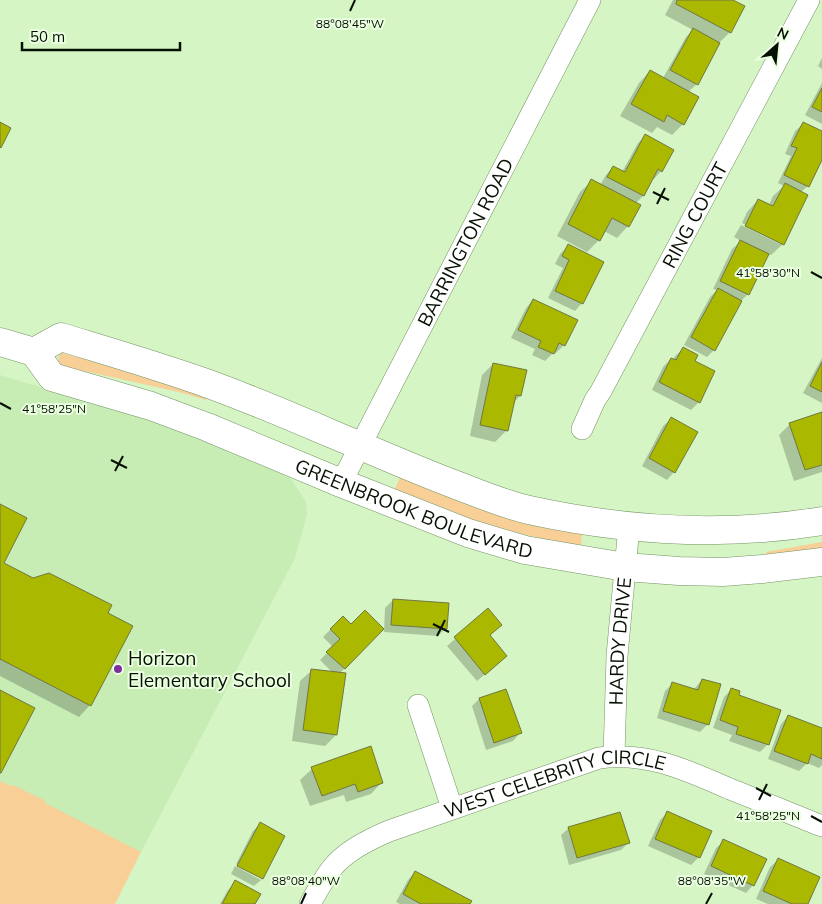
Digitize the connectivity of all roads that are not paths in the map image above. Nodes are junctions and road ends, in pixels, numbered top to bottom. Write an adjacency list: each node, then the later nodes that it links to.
1 (590, 0): 6 (street, BARRINGTON ROAD)
2 (809, 0): 5 (street, RING COURT)
3 (0, 342): 4 (main road)
4 (34, 352): 6 (main road, GREENBROOK BOULEVARD); 7 (main road, GREENBROOK BOULEVARD)
5 (582, 428)
6 (361, 446): 7 (street, BARRINGTON ROAD); 9 (main road, GREENBROOK BOULEVARD)
7 (341, 483): 11 (main road, GREENBROOK BOULEVARD)
8 (822, 521): 9 (main road, GREENBROOK BOULEVARD)
9 (629, 526): 11 (street, HARDY DRIVE)
10 (822, 562): 11 (main road, GREENBROOK BOULEVARD)
11 (625, 567): 13 (street, HARDY DRIVE)
12 (418, 705): 14 (street)
13 (614, 756): 14 (street, WEST CELEBRITY CIRCLE); 15 (street, WEST CELEBRITY CIRCLE)
14 (452, 808): 16 (street, WEST CELEBRITY CIRCLE)
15 (822, 826)
16 (310, 904)

